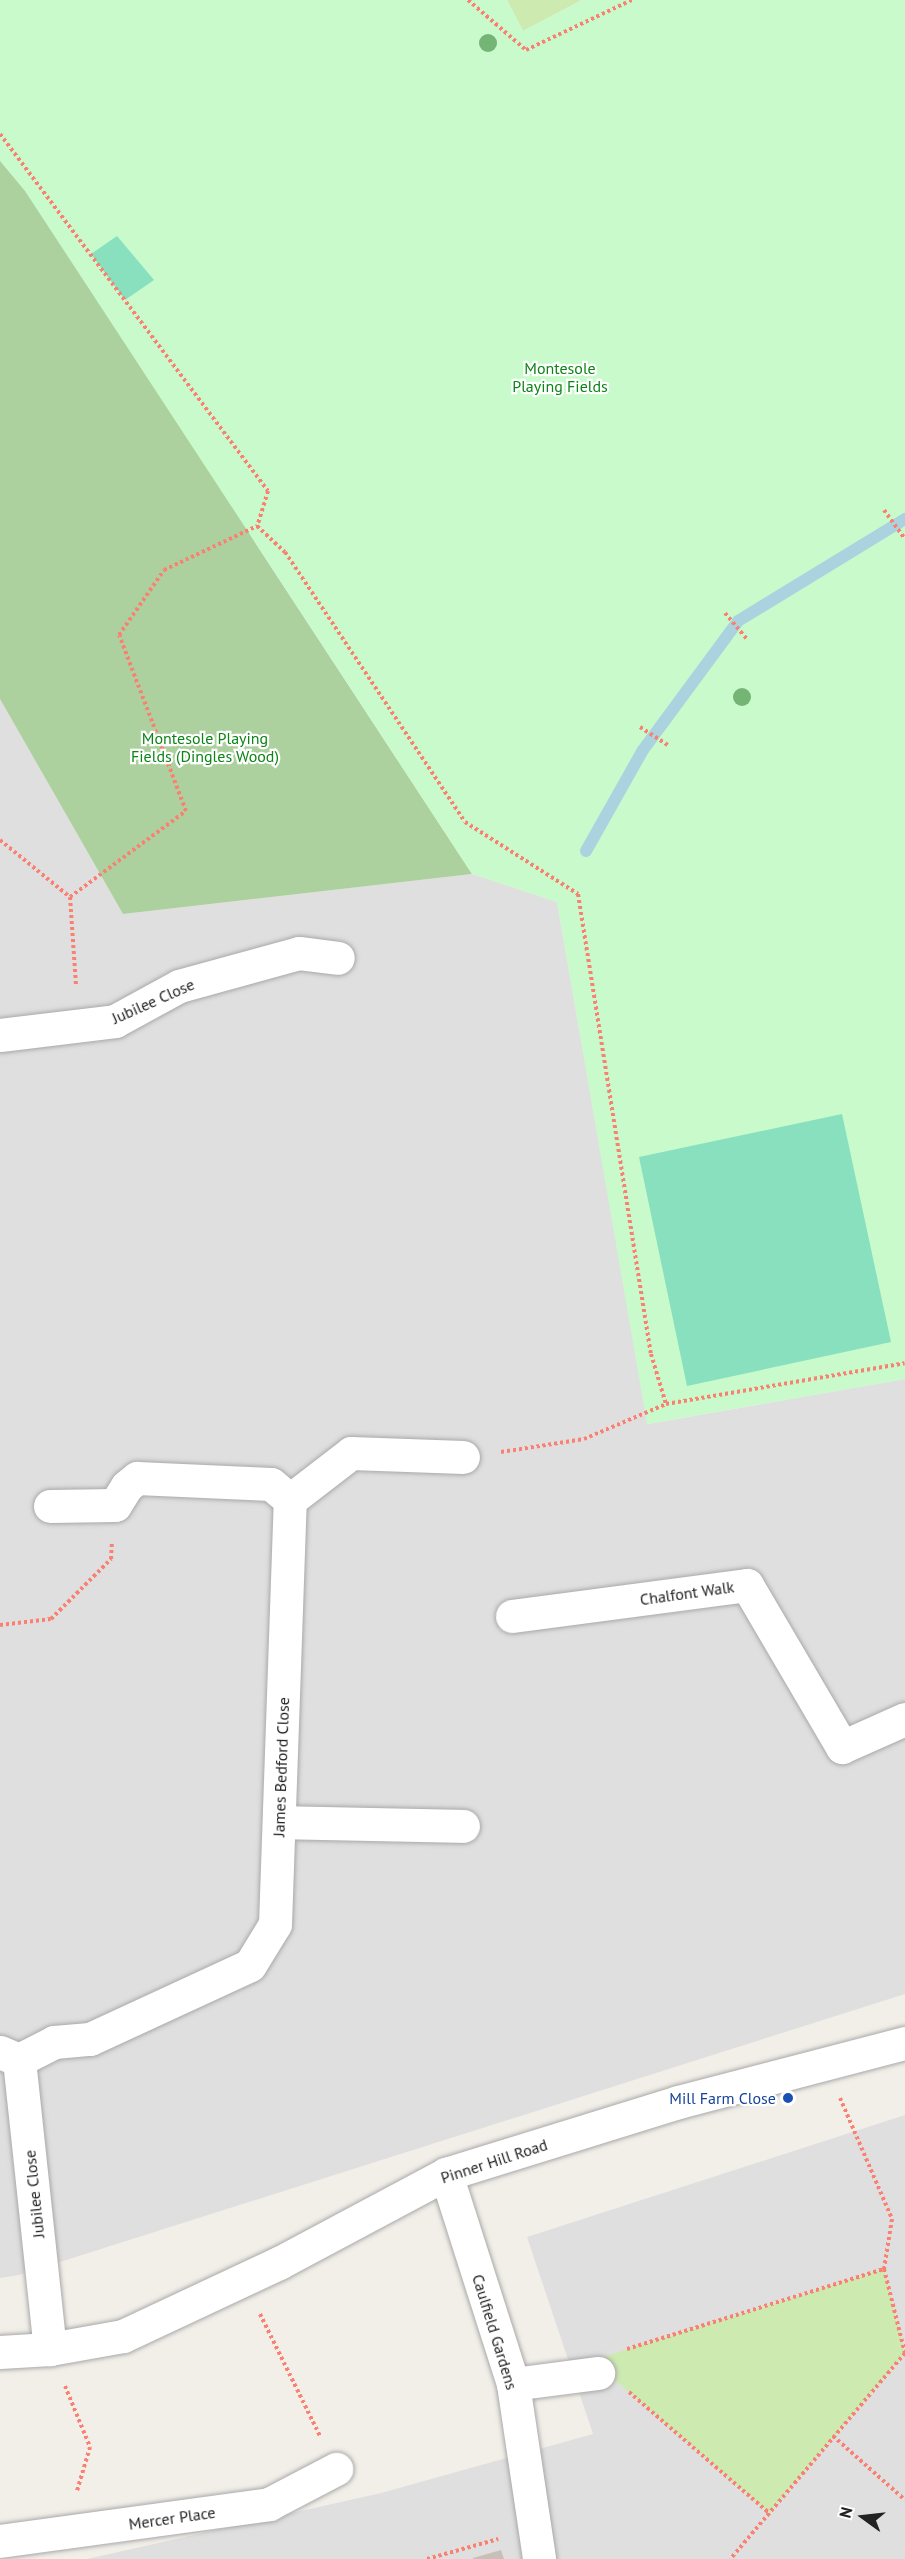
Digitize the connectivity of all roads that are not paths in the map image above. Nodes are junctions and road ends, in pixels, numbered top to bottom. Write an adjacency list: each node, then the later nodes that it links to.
1 (339, 958): 2 (street, Jubilee Close)
2 (0, 1035)
3 (463, 1457): 4 (street)
4 (290, 1500): 5 (street); 8 (street, James Bedford Close)
5 (50, 1506)
6 (512, 1616): 7 (street, Chalfont Walk)
7 (905, 1719)
8 (279, 1822): 9 (street); 11 (street, James Bedford Close)
9 (463, 1826)
10 (905, 2043): 12 (street, Pinner Hill Road)
11 (10, 2056): 13 (street, Jubilee Close)
12 (446, 2174): 13 (street, Pinner Hill Road); 16 (street, Caulfield Gardens)
13 (50, 2349): 14 (street, Pinner Hill Road)
14 (0, 2352)
15 (598, 2373): 16 (street)
16 (513, 2384): 19 (street, Caulfield Gardens)
17 (336, 2469): 18 (street, Mercer Place)
18 (0, 2541)
19 (536, 2544)

